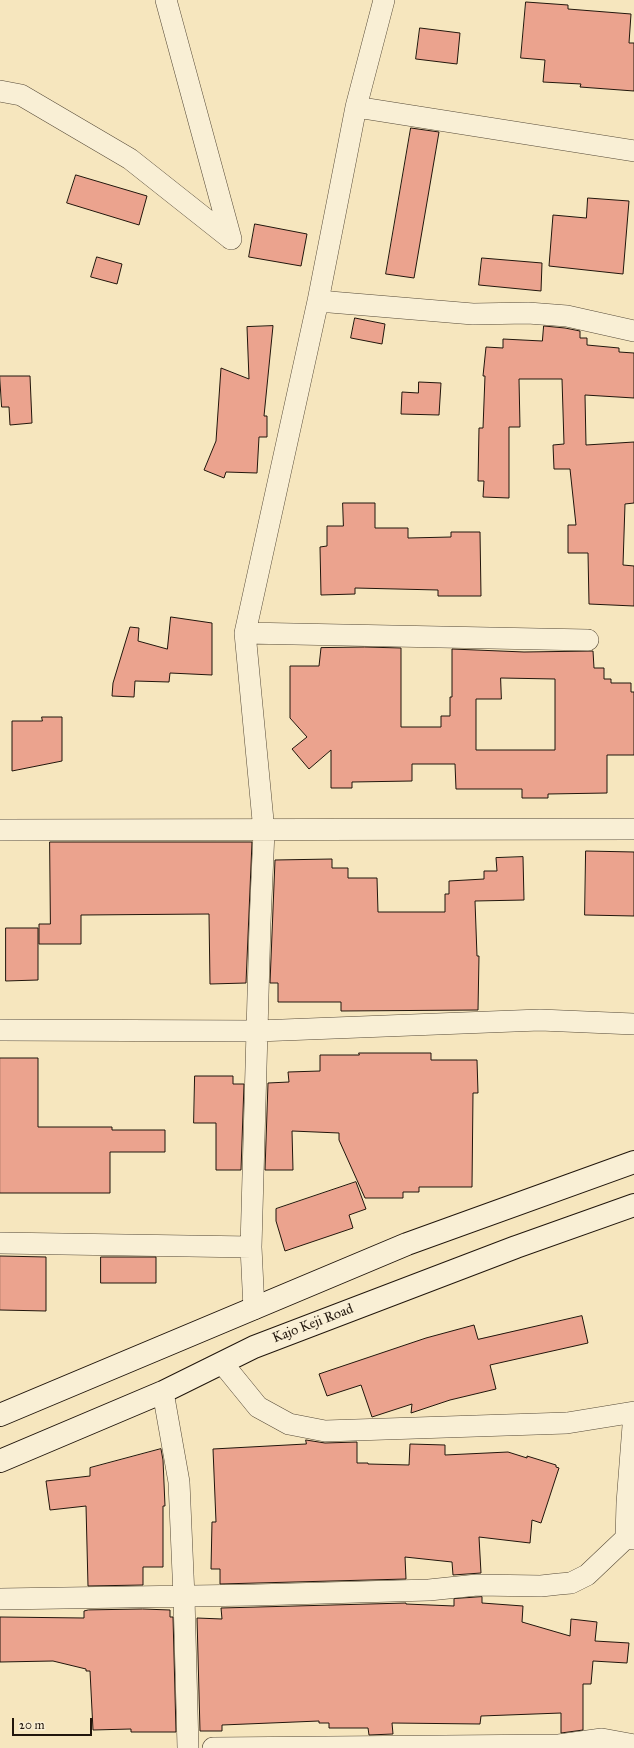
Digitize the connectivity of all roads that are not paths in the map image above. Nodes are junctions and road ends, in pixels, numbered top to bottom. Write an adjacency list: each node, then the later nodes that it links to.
1 (166, 0): 3 (street)
2 (384, 0): 4 (street)
3 (0, 91)
4 (356, 106): 5 (street); 6 (street)
5 (634, 151)
6 (318, 301): 7 (street); 8 (street)
7 (634, 331)
8 (245, 633): 9 (street); 12 (street)
9 (588, 640)
10 (634, 829): 12 (street)
11 (0, 830): 12 (street)
12 (264, 831): 15 (street)
13 (634, 1024): 15 (street)
14 (0, 1030): 15 (street)
15 (257, 1031): 19 (street)
16 (634, 1162): 20 (main road)
17 (634, 1205): 21 (main road, Kajo Keji Road)
18 (0, 1243): 19 (street)
19 (251, 1247): 20 (street)
20 (254, 1309): 24 (main road)
21 (222, 1364): 22 (main road, Kajo Keji Road); 23 (street)
22 (163, 1392): 25 (main road, Kajo Keji Road); 27 (street)
23 (634, 1413): 26 (street)
24 (0, 1415)
25 (0, 1461)
26 (630, 1539): 27 (street)
27 (184, 1597): 28 (street); 30 (street)
28 (0, 1599)
29 (634, 1744): 31 (street)
30 (188, 1748)
31 (213, 1748)

